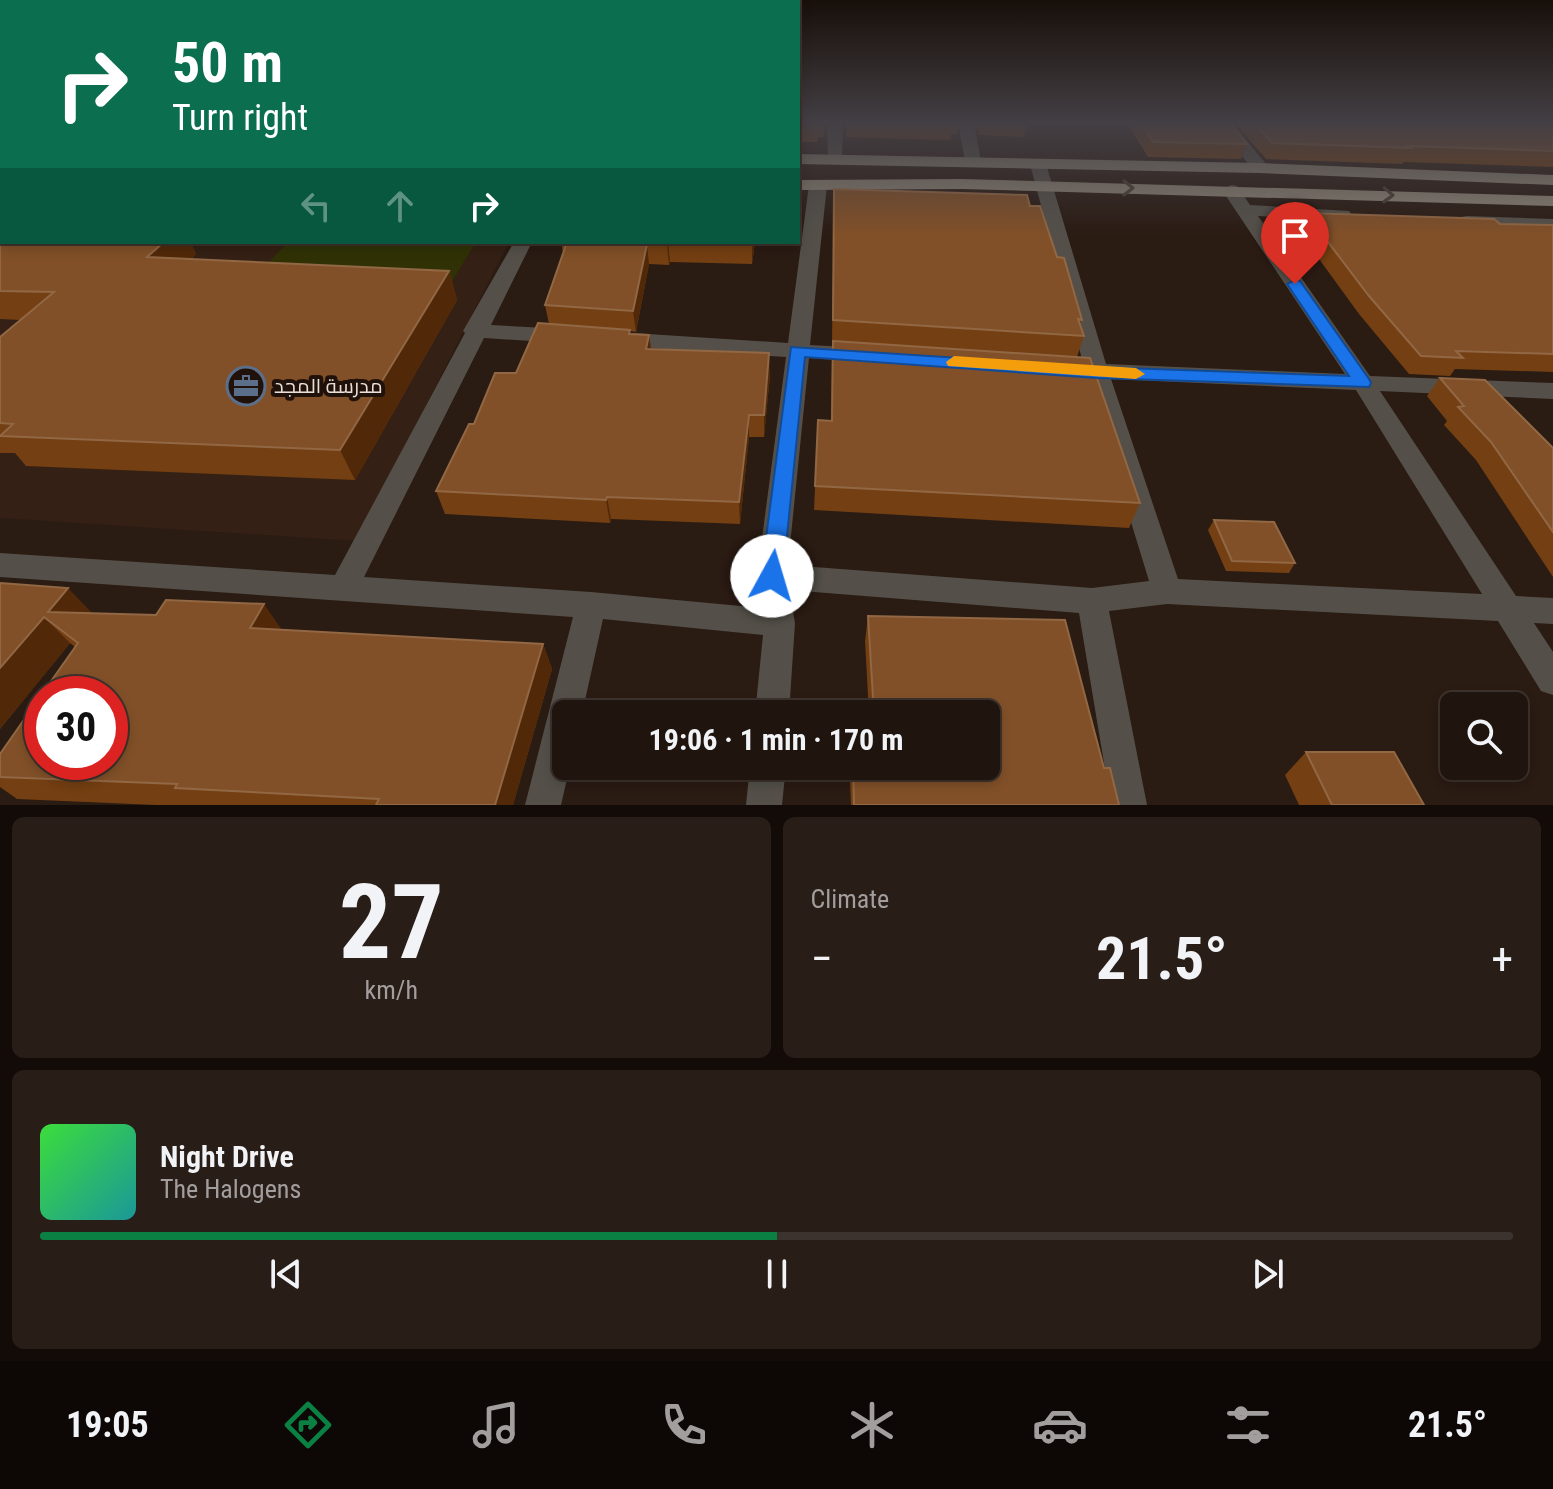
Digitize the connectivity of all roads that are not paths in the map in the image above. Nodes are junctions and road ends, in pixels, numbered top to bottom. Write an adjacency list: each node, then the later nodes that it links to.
1 (943, 161): 2 (main road)
2 (973, 161): 5 (main road)
3 (1254, 161): 4 (street)
4 (1260, 168): 5 (main road); 6 (main road)
5 (1041, 175): 7 (main road); 8 (main road, one-way to 8); 18 (street)
6 (1553, 180)
7 (808, 185): 15 (street)
8 (1237, 200): 9 (main road, one-way to 9); 10 (street); 19 (street)
9 (1553, 201)
10 (1367, 216)
11 (1445, 220): 12 (street)
12 (1553, 225)
13 (522, 244): 14 (street)
14 (474, 331): 15 (street); 23 (street)
15 (797, 351): 16 (street); 22 (street)
16 (892, 358)
17 (1034, 368): 18 (street)
18 (1097, 372): 19 (street); 24 (street)
19 (1363, 383): 20 (street); 27 (street)
20 (1553, 391)
21 (0, 565): 23 (street)
22 (772, 576): 25 (street); 29 (street)
23 (343, 589): 26 (street)
24 (1167, 591): 25 (street); 27 (street)
25 (1092, 601): 35 (street)
26 (591, 605): 29 (street); 33 (street)
27 (1503, 606): 28 (street); 30 (street)
28 (1553, 611)
29 (780, 623): 31 (street)
30 (1553, 680)
31 (773, 700)
32 (767, 780): 34 (street)
33 (543, 805)
34 (764, 805)
35 (1129, 805)

